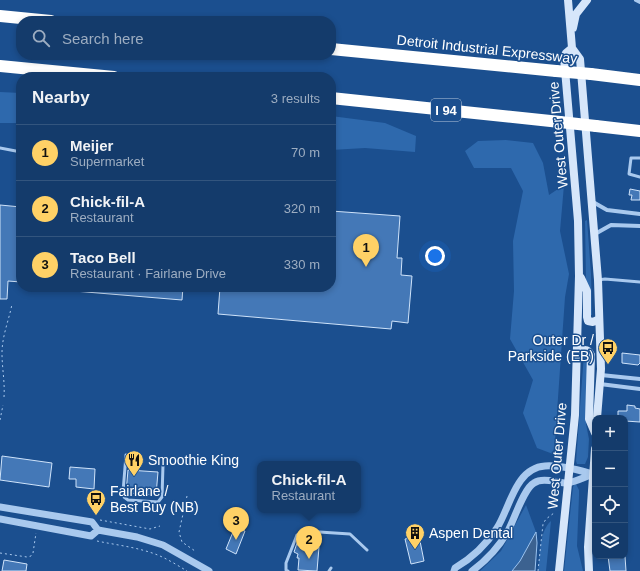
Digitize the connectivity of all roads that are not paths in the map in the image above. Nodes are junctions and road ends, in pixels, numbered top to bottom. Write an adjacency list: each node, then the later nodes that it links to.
1 (568, 0): 7 (main road)
2 (587, 0): 7 (main road)
3 (636, 0): 4 (street)
4 (640, 2)
5 (0, 16): 6 (highway)
6 (16, 18)
7 (572, 45): 18 (main road, West Outer Drive); 22 (main road, West Outer Drive)
8 (336, 49): 11 (highway, Detroit Industrial Expressway, bridge)
9 (0, 66): 10 (highway)
10 (62, 72)
11 (640, 80)
12 (336, 99): 13 (highway, I 94, bridge)
13 (640, 131)
14 (0, 148): 15 (lane)
15 (16, 151)
16 (640, 158): 17 (lane)
17 (640, 177)
18 (592, 202): 19 (street); 21 (main road, West Outer Drive)
19 (640, 214)
20 (640, 226): 21 (street)
21 (594, 234): 23 (main road, West Outer Drive)
22 (580, 276): 25 (main road); 26 (main road, West Outer Drive)
23 (598, 280): 24 (lane); 25 (main road, West Outer Drive)
24 (640, 282)
25 (599, 319): 27 (main road, West Outer Drive)
26 (577, 353): 32 (main road); 35 (main road, West Outer Drive)
27 (600, 374): 28 (street); 29 (main road, West Outer Drive)
28 (640, 379)
29 (600, 384): 30 (street); 31 (main road, West Outer Drive)
30 (640, 389)
31 (597, 415)
32 (592, 426)
33 (126, 455): 34 (lane)
34 (162, 458)
35 (569, 468): 36 (street); 38 (main road, West Outer Drive); 46 (street)
36 (592, 474)
37 (592, 474): 38 (street)
38 (568, 483): 47 (street); 48 (main road, West Outer Drive)
39 (592, 487): 49 (main road)
40 (0, 507): 42 (street)
41 (0, 519): 42 (street)
42 (98, 530): 44 (street)
43 (367, 550): 45 (lane)
44 (210, 571)
45 (288, 571)
46 (454, 571)
47 (472, 571)
48 (559, 571)
49 (589, 571)

